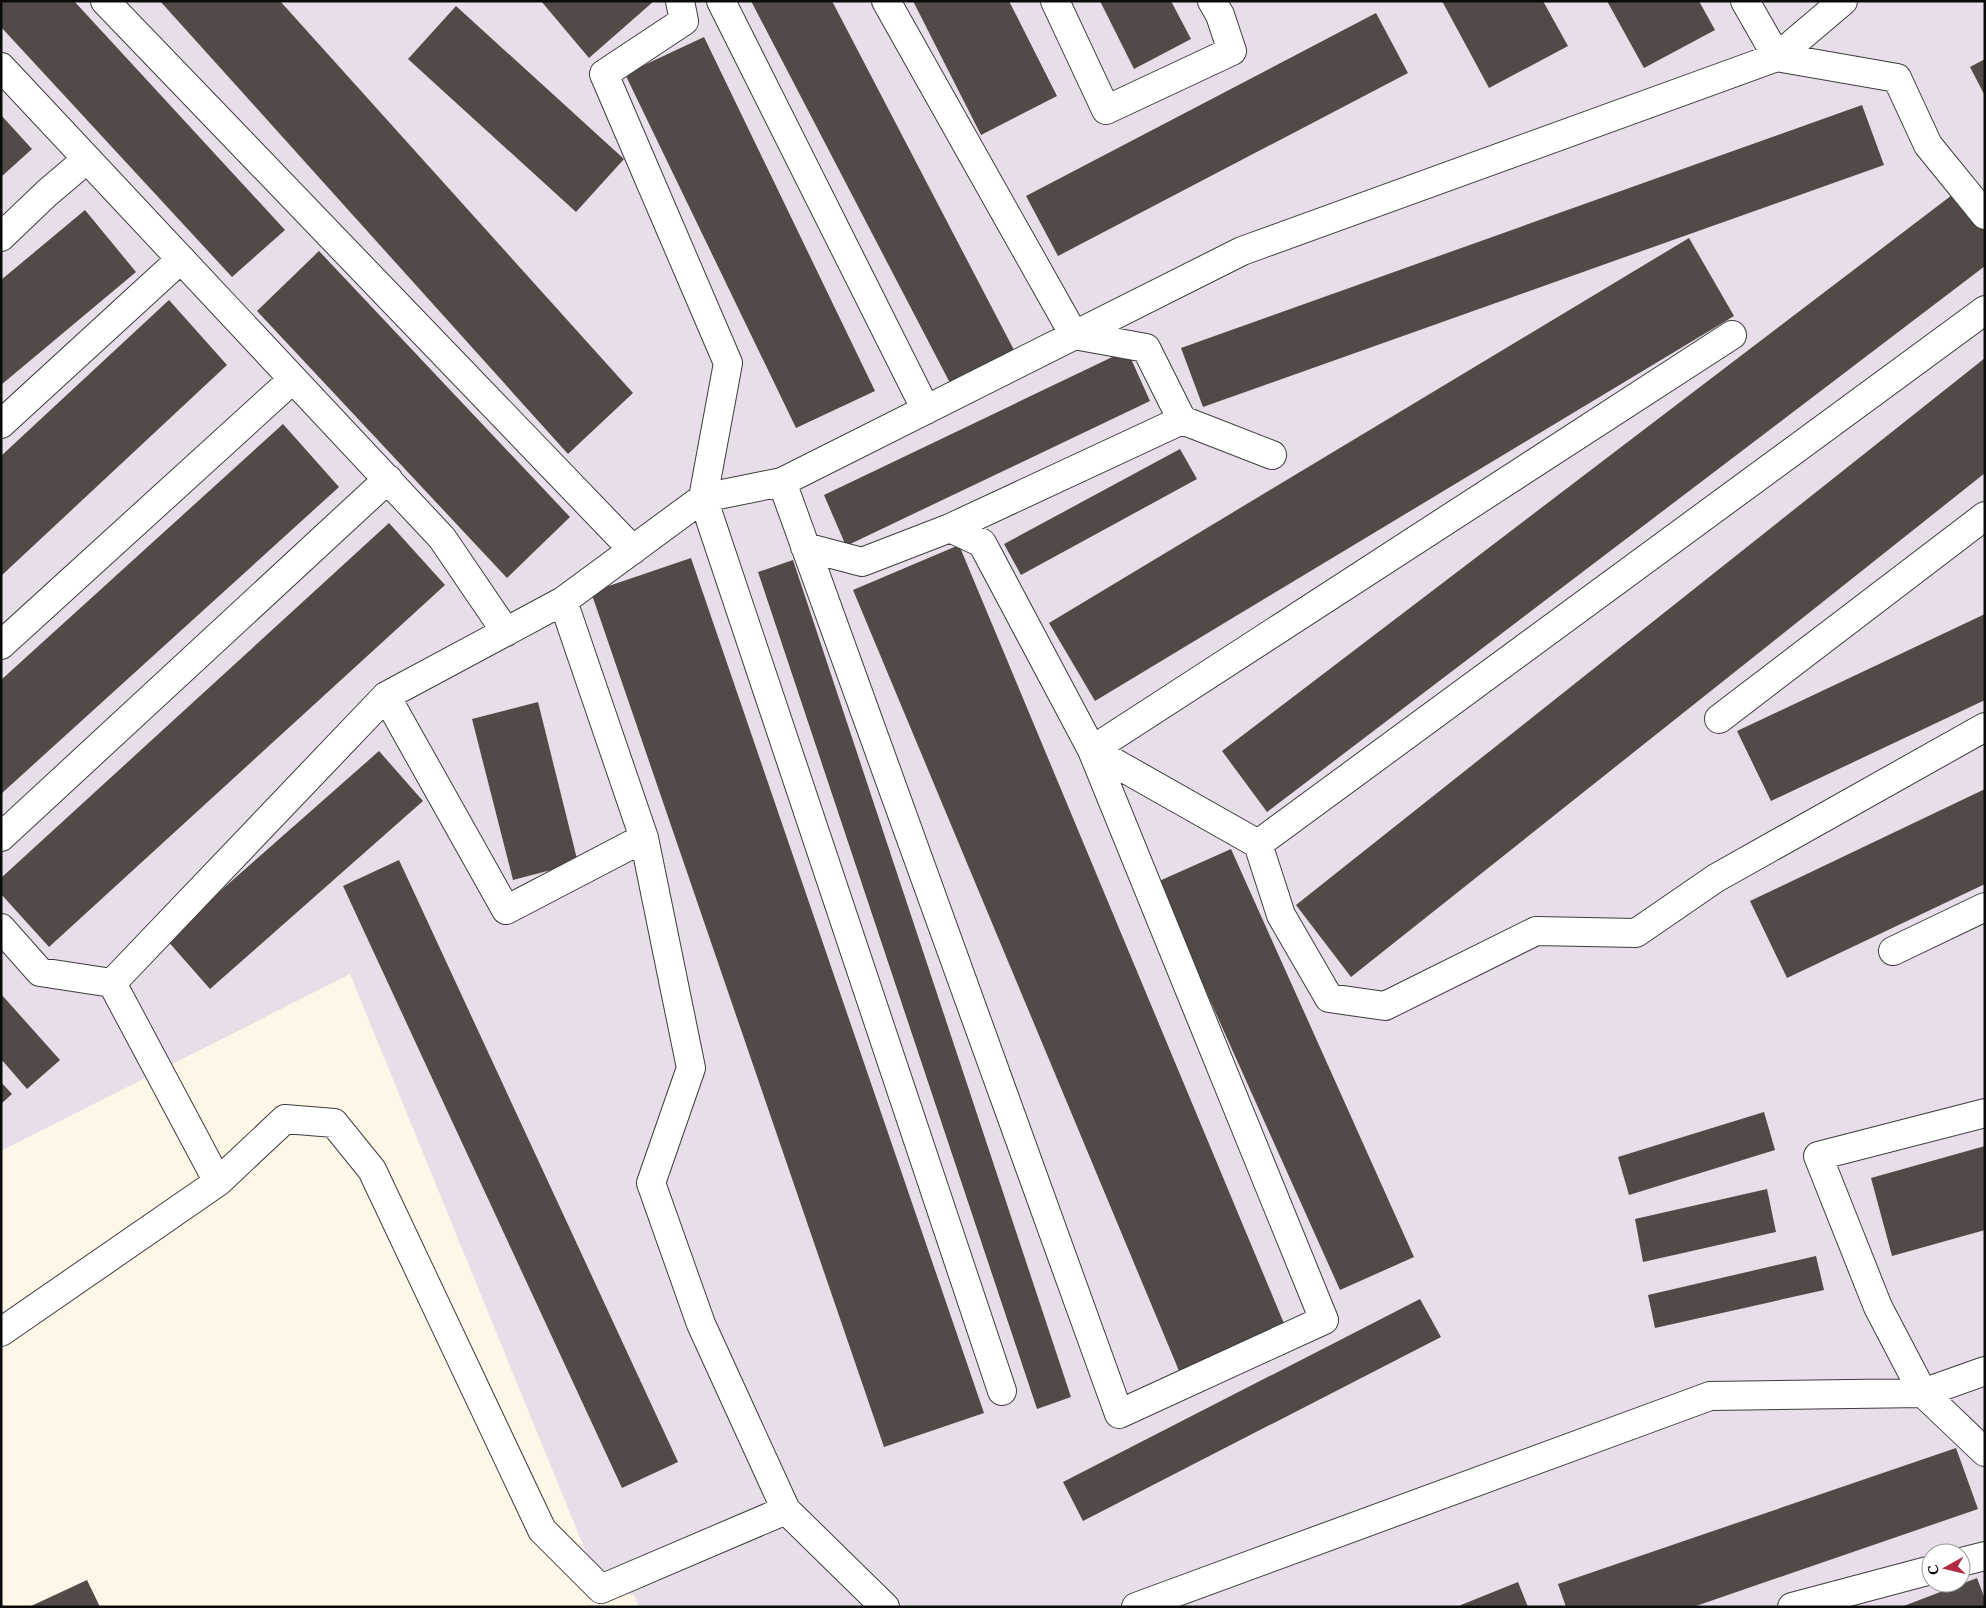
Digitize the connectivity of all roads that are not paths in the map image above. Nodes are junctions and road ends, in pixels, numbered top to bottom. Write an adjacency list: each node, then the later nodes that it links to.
1 (105, 1): 29 (lane)
2 (680, 1): 25 (lane)
3 (721, 1): 19 (lane)
4 (886, 1): 16 (lane)
5 (1055, 1): 6 (lane)
6 (1212, 1)
7 (1745, 1): 9 (lane)
8 (1843, 1): 9 (lane)
9 (1777, 57): 12 (lane); 16 (lane)
10 (1, 68): 11 (lane)
11 (88, 159): 13 (lane); 14 (lane)
12 (1985, 215)
13 (1, 237)
14 (181, 259): 18 (lane); 21 (lane)
15 (1985, 310): 39 (lane)
16 (1074, 335): 19 (lane); 20 (lane)
17 (1732, 335): 36 (lane)
18 (293, 379): 23 (lane); 32 (lane)
19 (926, 410): 24 (lane)
20 (1182, 420): 22 (lane); 27 (lane)
21 (1, 424)
22 (1272, 455)
23 (388, 479): 31 (lane); 37 (lane)
24 (782, 482): 25 (lane); 28 (lane)
25 (703, 498): 29 (lane); 48 (lane)
26 (1985, 516): 34 (lane)
27 (950, 528): 28 (lane); 36 (lane)
28 (805, 548): 36 (lane)
29 (633, 550): 30 (lane)
30 (563, 601): 31 (lane); 38 (lane)
31 (506, 632): 33 (lane)
32 (1, 645)
33 (386, 696): 38 (lane); 43 (lane)
34 (1719, 720)
35 (1985, 727): 39 (lane)
36 (1092, 750): 39 (lane)
37 (1, 837)
38 (644, 838): 51 (lane)
39 (1258, 844)
40 (1985, 906): 42 (lane)
41 (1, 928): 43 (lane)
42 (1893, 951)
43 (112, 983): 45 (lane)
44 (1985, 1113): 49 (lane)
45 (218, 1182): 46 (lane); 51 (lane)
46 (1, 1332)
47 (1985, 1372): 49 (lane)
48 (1002, 1391)
49 (1923, 1394): 50 (lane); 56 (lane)
50 (1985, 1452)
51 (786, 1510): 55 (lane)
52 (1985, 1556): 53 (lane)
53 (1971, 1560)
54 (1921, 1573): 57 (lane)
55 (885, 1607)
56 (1136, 1607)
57 (1792, 1607)

